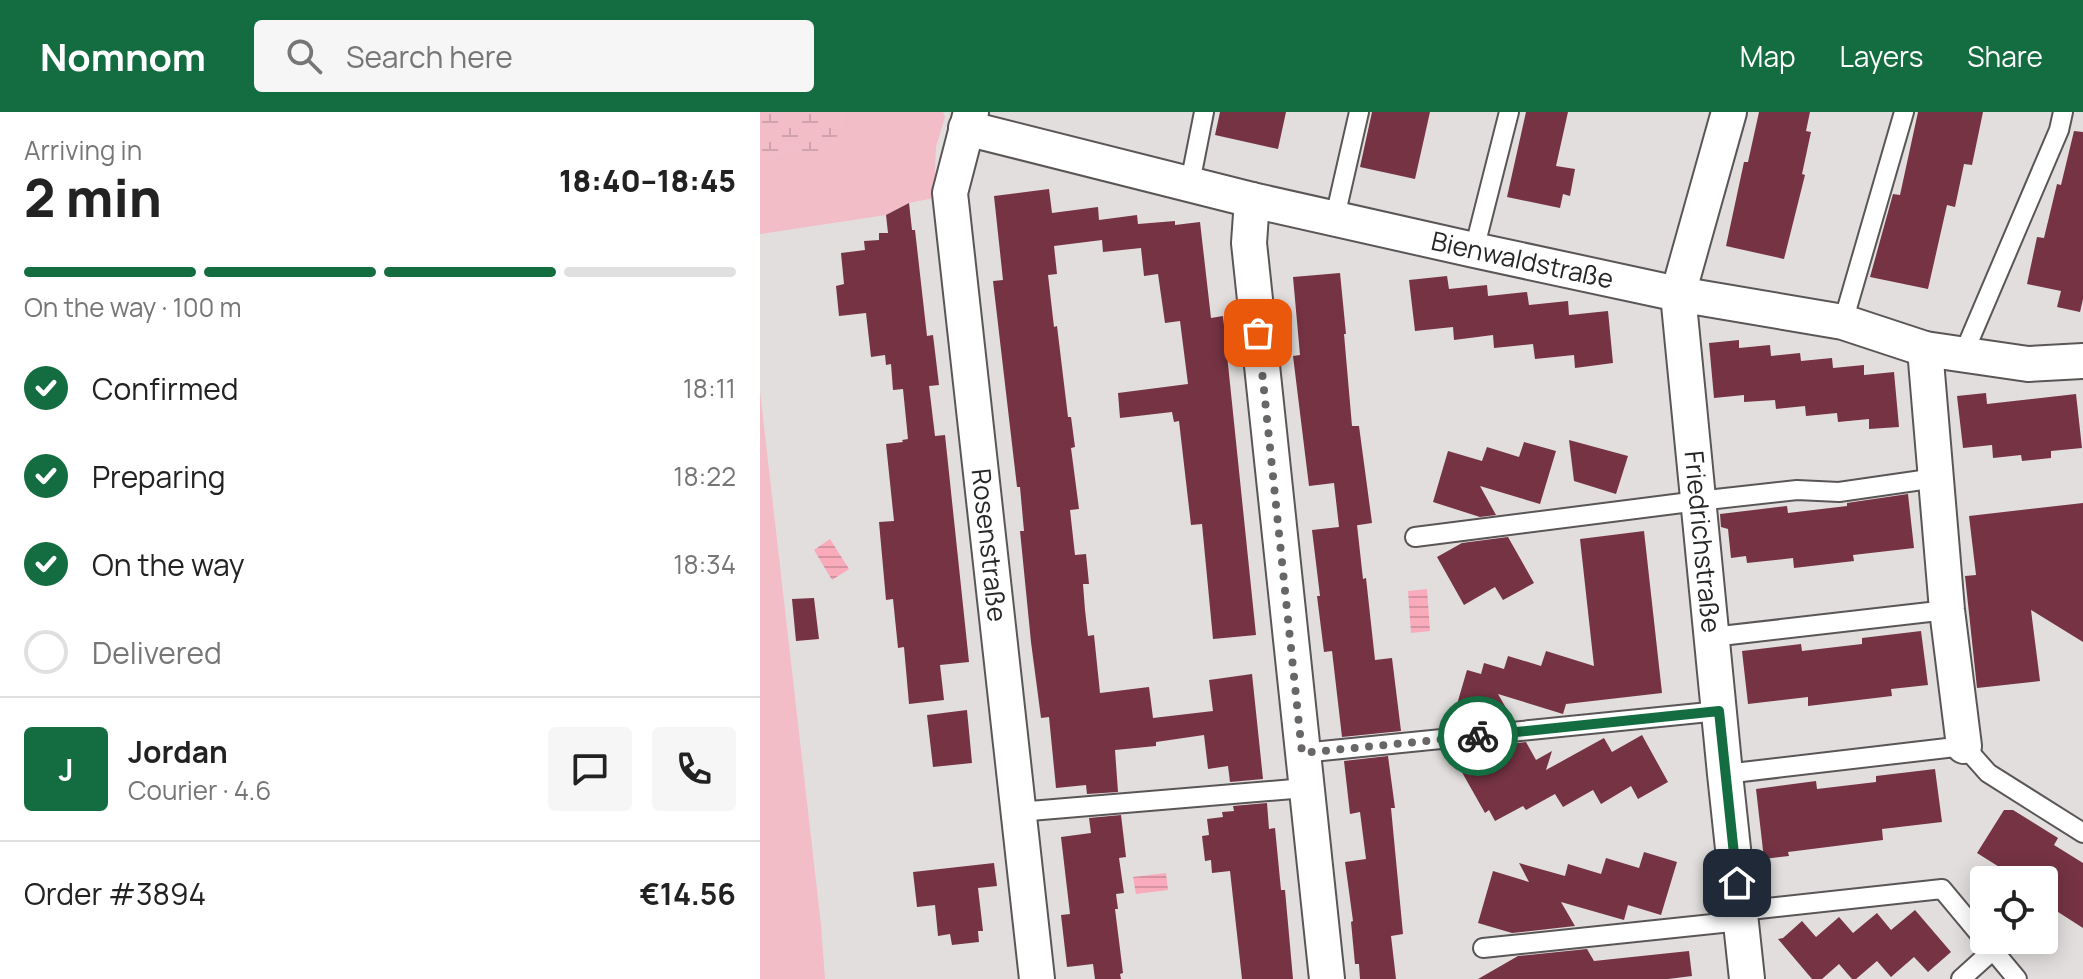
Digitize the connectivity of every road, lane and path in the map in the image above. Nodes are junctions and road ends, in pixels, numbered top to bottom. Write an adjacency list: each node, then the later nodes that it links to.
1 (1204, 112): 8 (lane)
2 (1359, 112): 10 (lane)
3 (1509, 112): 11 (lane)
4 (1729, 112): 12 (street, Friedrichstraße)
5 (1904, 112): 13 (lane)
6 (2063, 112): 15 (lane)
7 (969, 120): 8 (street, Bienwaldstraße); 27 (street, Rosenstraße)
8 (1190, 183): 9 (street, Bienwaldstraße)
9 (1252, 200): 10 (street, Bienwaldstraße); 24 (street)
10 (1335, 217): 11 (street, Bienwaldstraße)
11 (1474, 250): 12 (street, Bienwaldstraße)
12 (1678, 294): 13 (street, Bienwaldstraße); 18 (street, Friedrichstraße)
13 (1843, 322): 14 (street, Bienwaldstraße)
14 (1925, 349): 15 (street, Bienwaldstraße); 17 (street)
15 (1963, 355): 16 (street, Bienwaldstraße)
16 (2083, 361)
17 (1936, 478): 18 (lane); 20 (street)
18 (1698, 501): 19 (lane); 21 (street, Friedrichstraße)
19 (1415, 537)
20 (1947, 610): 21 (lane); 23 (street)
21 (1712, 637): 22 (street, Friedrichstraße)
22 (1719, 711): 24 (lane); 25 (street, Friedrichstraße)
23 (1964, 746): 25 (lane); 28 (lane)
24 (1302, 753): 26 (street)
25 (1725, 774): 29 (street, Friedrichstraße)
26 (1305, 788): 27 (lane); 35 (street)
27 (1018, 812): 34 (street, Rosenstraße)
28 (2083, 833)
29 (1740, 916): 30 (lane); 31 (lane); 36 (street, Friedrichstraße)
30 (1970, 924)
31 (1483, 948)
32 (1989, 954): 37 (lane)
33 (1995, 954): 38 (lane)
34 (1037, 979)
35 (1327, 979)
36 (1747, 979)
37 (1961, 979)
38 (2017, 979)

